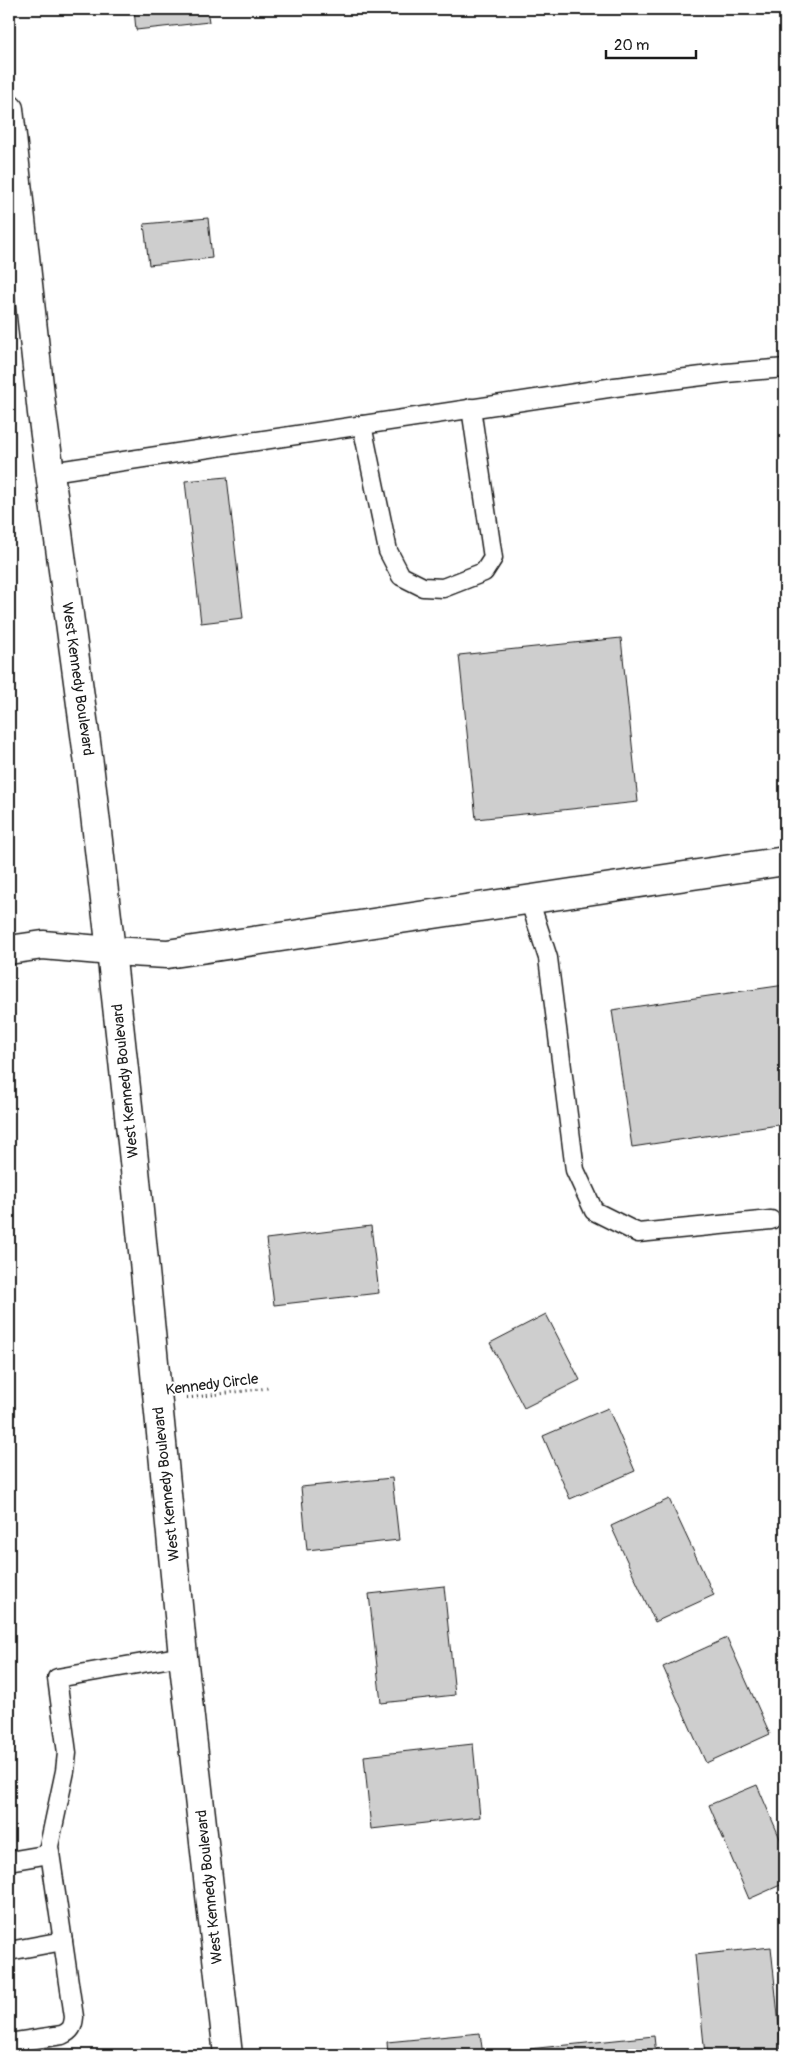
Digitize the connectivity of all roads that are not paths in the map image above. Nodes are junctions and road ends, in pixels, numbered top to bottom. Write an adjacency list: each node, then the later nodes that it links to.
1 (9, 109): 5 (main road, West Kennedy Boulevard)
2 (785, 368): 3 (lane)
3 (471, 408): 4 (lane); 4 (lane)
4 (362, 425): 5 (lane)
5 (51, 472): 9 (main road, West Kennedy Boulevard)
6 (785, 861): 7 (main road)
7 (528, 899): 9 (main road); 10 (lane)
8 (9, 950): 9 (main road)
9 (111, 951): 11 (main road, West Kennedy Boulevard)
10 (772, 1220)
11 (183, 1656): 12 (lane); 17 (main road, West Kennedy Boulevard)
12 (50, 1854): 13 (lane); 14 (lane)
13 (9, 1861)
14 (63, 1942): 15 (lane); 16 (lane)
15 (9, 1951)
16 (9, 2043)
17 (228, 2055)

